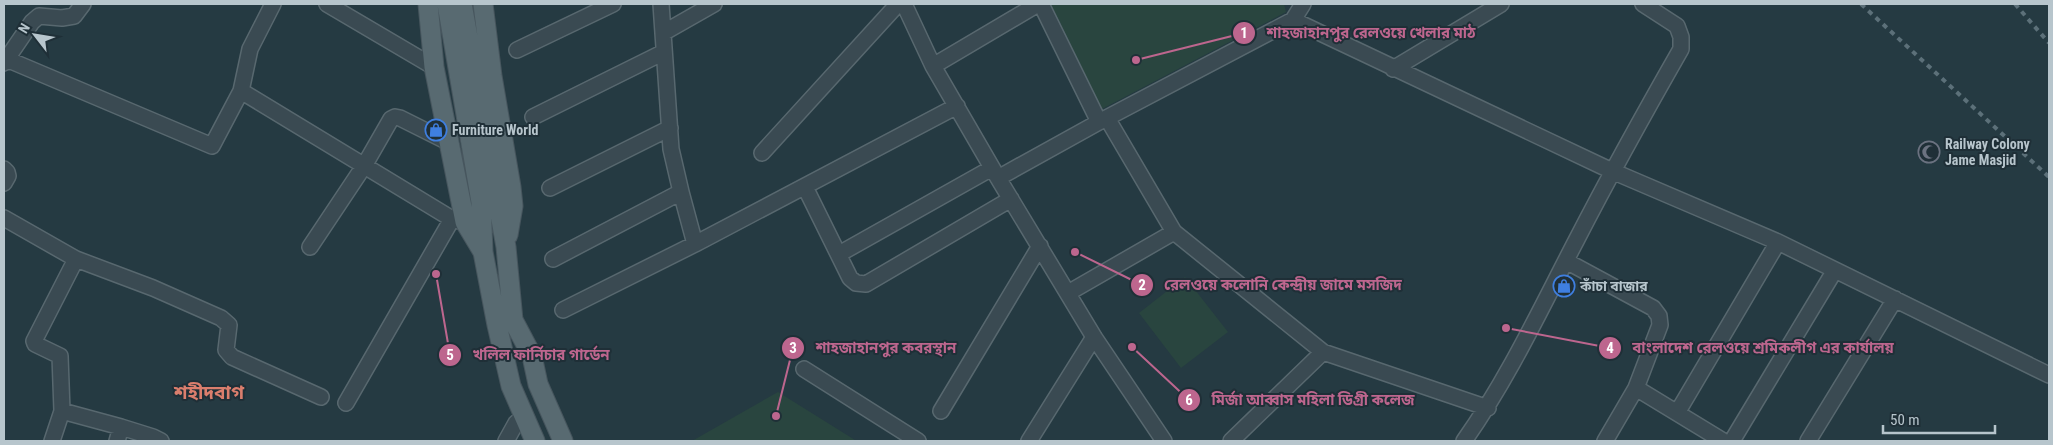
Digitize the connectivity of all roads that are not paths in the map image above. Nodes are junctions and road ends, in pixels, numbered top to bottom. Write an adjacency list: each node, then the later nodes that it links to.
1 (83, 4): 21 (street)
2 (273, 4): 25 (street)
3 (327, 4): 23 (street)
4 (428, 4): 23 (main road)
5 (447, 4): 41 (main road)
6 (462, 4): 41 (main road)
7 (483, 4): 49 (main road)
8 (613, 4): 19 (street)
9 (661, 4): 18 (street)
10 (714, 4): 18 (street)
11 (898, 4): 31 (street)
12 (904, 4): 22 (street)
13 (1039, 4): 22 (street); 28 (street)
14 (1303, 4): 17 (street)
15 (1501, 4): 24 (street)
16 (1643, 4): 34 (street)
17 (1293, 20): 24 (street); 28 (street)
18 (663, 33): 20 (street)
19 (517, 50)
20 (664, 52): 27 (street); 29 (street)
21 (5, 60): 25 (street)
22 (933, 66): 26 (street)
23 (434, 67): 30 (main road)
24 (1393, 69): 34 (street)
25 (241, 91): 32 (street)
26 (957, 106): 35 (street); 37 (street)
27 (533, 117)
28 (1103, 120): 35 (street); 44 (street)
29 (670, 128): 38 (street); 39 (street)
30 (450, 143): 32 (street); 43 (main road)
31 (762, 153)
32 (364, 166): 43 (street); 48 (street)
33 (4, 169): 36 (street)
34 (1612, 171): 45 (street); 54 (street)
35 (995, 173): 40 (street); 51 (street)
36 (4, 183)
37 (805, 187): 46 (street); 51 (street)
38 (550, 188)
39 (680, 192): 46 (street); 53 (street)
40 (1011, 199): 47 (street); 51 (street)
41 (489, 201): 49 (main road); 50 (main road)
42 (4, 218): 52 (street)
43 (459, 221): 50 (main road); 65 (street)
44 (1174, 232): 56 (street); 60 (street)
45 (1778, 242): 55 (street); 69 (street)
46 (695, 244): 58 (street)
47 (1040, 246): 56 (street); 68 (street)
48 (310, 247)
49 (506, 247): 76 (main road)
50 (483, 252): 70 (main road)
51 (839, 254)
52 (76, 259): 64 (street); 67 (street)
53 (553, 259)
54 (1566, 261): 63 (street); 66 (street)
55 (1835, 270): 57 (street); 84 (street)
56 (1068, 293): 59 (street)
57 (1895, 299): 62 (street); 85 (street)
58 (562, 310)
59 (1094, 337): 78 (street); 79 (street)
60 (1323, 352): 66 (street); 80 (street)
61 (804, 369): 77 (street)
62 (2049, 375)
63 (1636, 388): 69 (street); 82 (street)
64 (321, 397)
65 (346, 403)
66 (1488, 408): 81 (street)
67 (62, 411): 71 (street); 72 (street)
68 (941, 411)
69 (1677, 413): 83 (street)
70 (523, 417): 74 (street); 75 (main road)
71 (119, 434): 73 (street)
72 (52, 441)
73 (161, 441)
74 (506, 441)
75 (534, 441)
76 (563, 441)
77 (918, 441)
78 (1029, 441)
79 (1164, 441)
80 (1231, 441)
81 (1464, 441)
82 (1605, 441)
83 (1723, 441)
84 (1732, 441)
85 (1808, 441)

